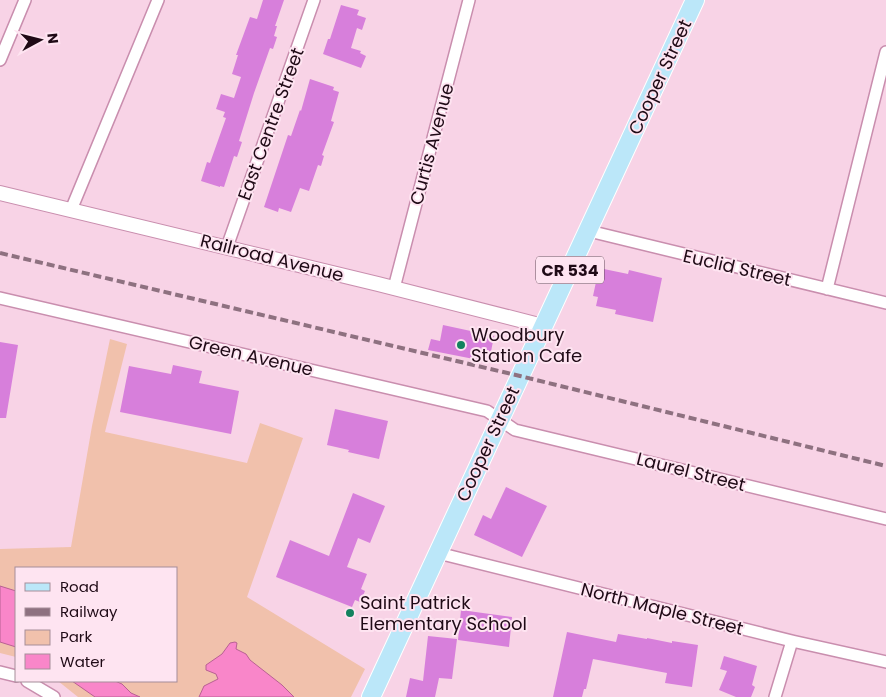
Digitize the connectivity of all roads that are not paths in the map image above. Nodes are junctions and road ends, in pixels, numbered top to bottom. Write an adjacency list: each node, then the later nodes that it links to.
1 (25, 0): 7 (street)
2 (158, 0): 9 (street)
3 (314, 0): 11 (street, East Centre Street)
4 (469, 0): 12 (street, Curtis Avenue)
5 (695, 0): 10 (main road, Cooper Street / CR 534)
6 (886, 52): 13 (street)
7 (0, 60)
8 (0, 193): 9 (street, Railroad Avenue)
9 (71, 210): 11 (street, Railroad Avenue)
10 (589, 231): 13 (street, Euclid Street); 16 (main road, Cooper Street / CR 534)
11 (227, 247): 12 (street, Railroad Avenue)
12 (394, 288): 16 (street, Railroad Avenue)
13 (826, 289): 15 (street, Euclid Street)
14 (0, 298): 17 (street, Green Avenue)
15 (886, 303)
16 (543, 326): 17 (main road, Cooper Street / CR 534)
17 (499, 419): 18 (street, Laurel Street); 19 (main road, Cooper Street / CR 534)
18 (886, 519)
19 (438, 553): 20 (street, North Maple Street); 26 (main road, Cooper Street / CR 534)
20 (792, 641): 21 (street, North Maple Street); 27 (street)
21 (886, 662)
22 (0, 672): 23 (street)
23 (15, 676)
24 (29, 682): 25 (street)
25 (54, 697)
26 (371, 697)
27 (776, 697)

